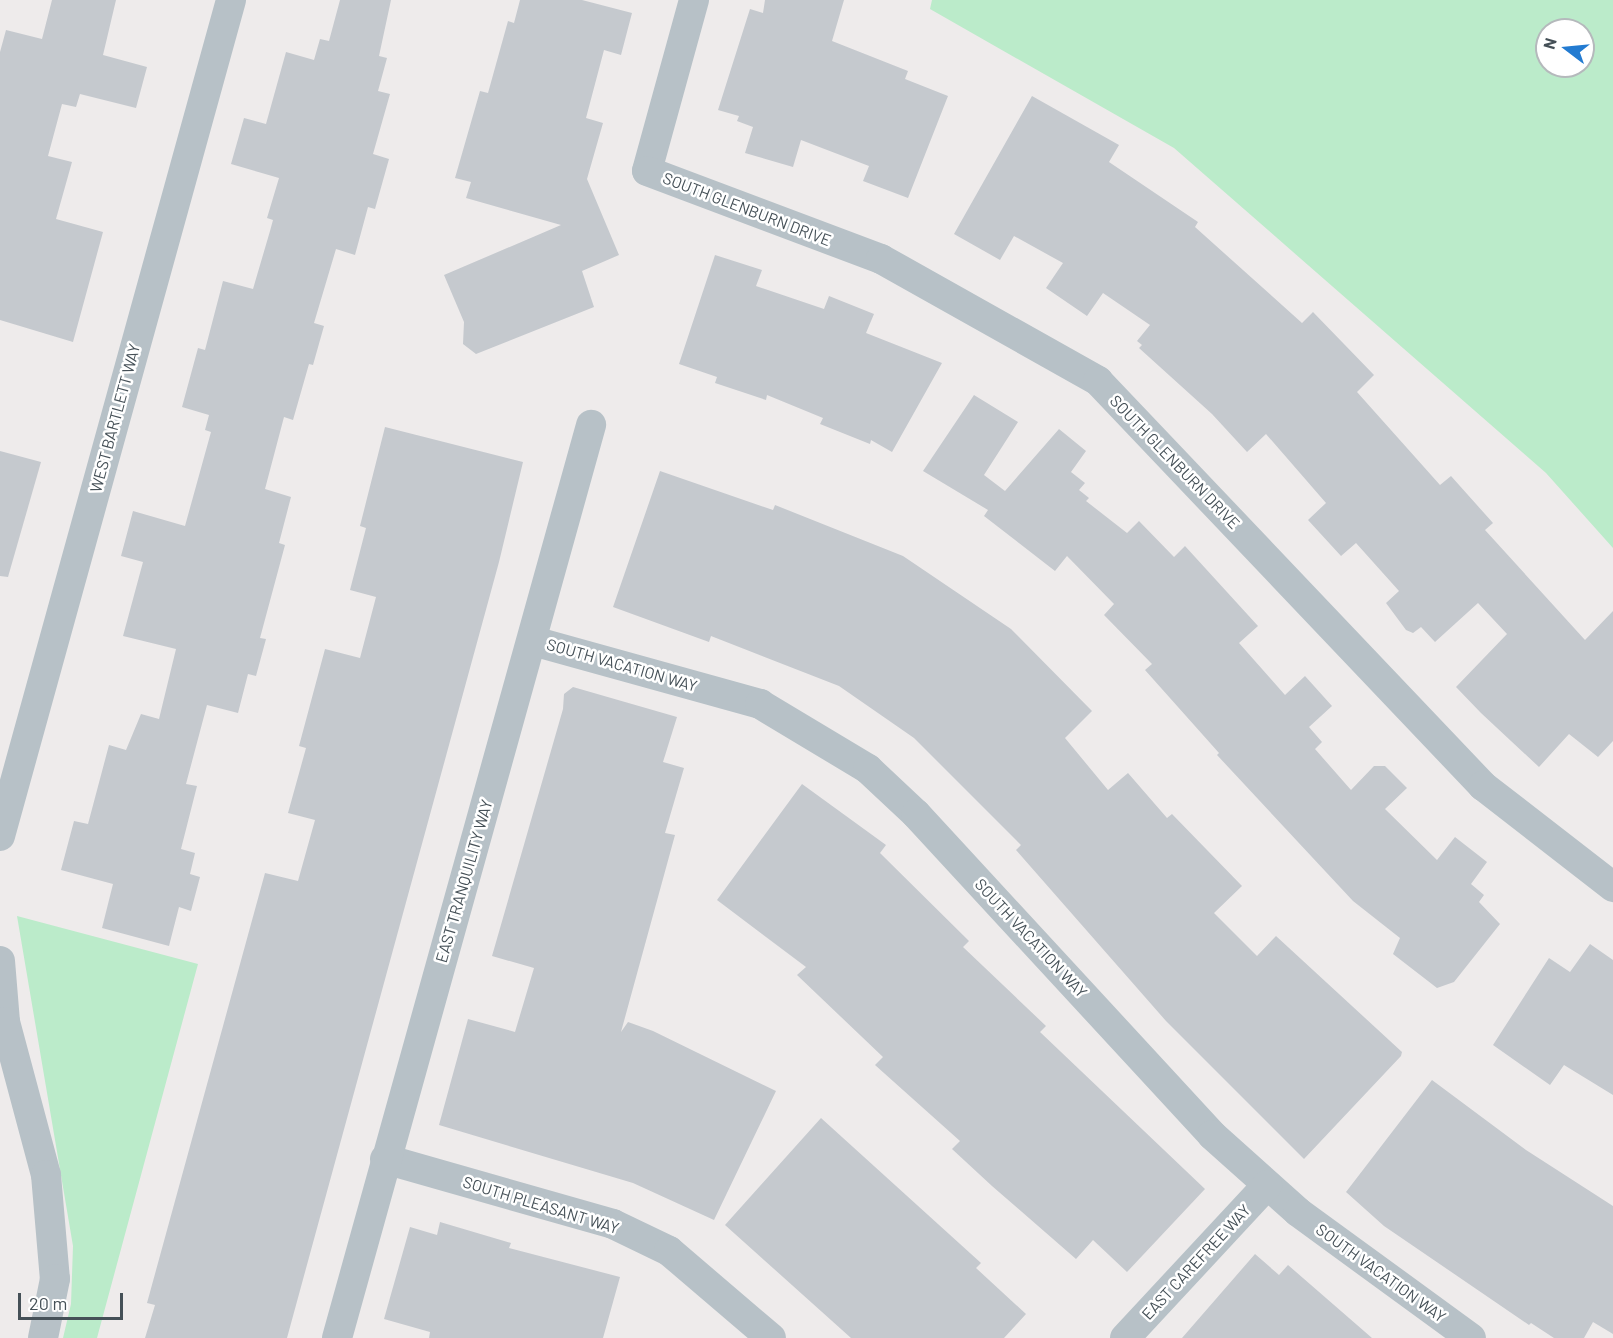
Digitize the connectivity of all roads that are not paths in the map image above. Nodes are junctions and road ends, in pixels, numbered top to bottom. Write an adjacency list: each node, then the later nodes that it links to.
1 (231, 0): 5 (street, WEST BARTLETT WAY)
2 (694, 0): 6 (street, SOUTH GLENBURN DRIVE)
3 (591, 425): 4 (street, EAST TRANQUILITY WAY)
4 (533, 640): 8 (street, EAST TRANQUILITY WAY); 9 (street, SOUTH VACATION WAY)
5 (0, 836)
6 (1613, 887)
7 (0, 961): 10 (street)
8 (385, 1159): 11 (street, EAST TRANQUILITY WAY); 12 (street, SOUTH PLEASANT WAY)
9 (1267, 1185): 13 (street, EAST CAREFREE WAY); 14 (street, SOUTH VACATION WAY)
10 (43, 1338)
11 (338, 1338)
12 (771, 1338)
13 (1125, 1338)
14 (1471, 1338)

